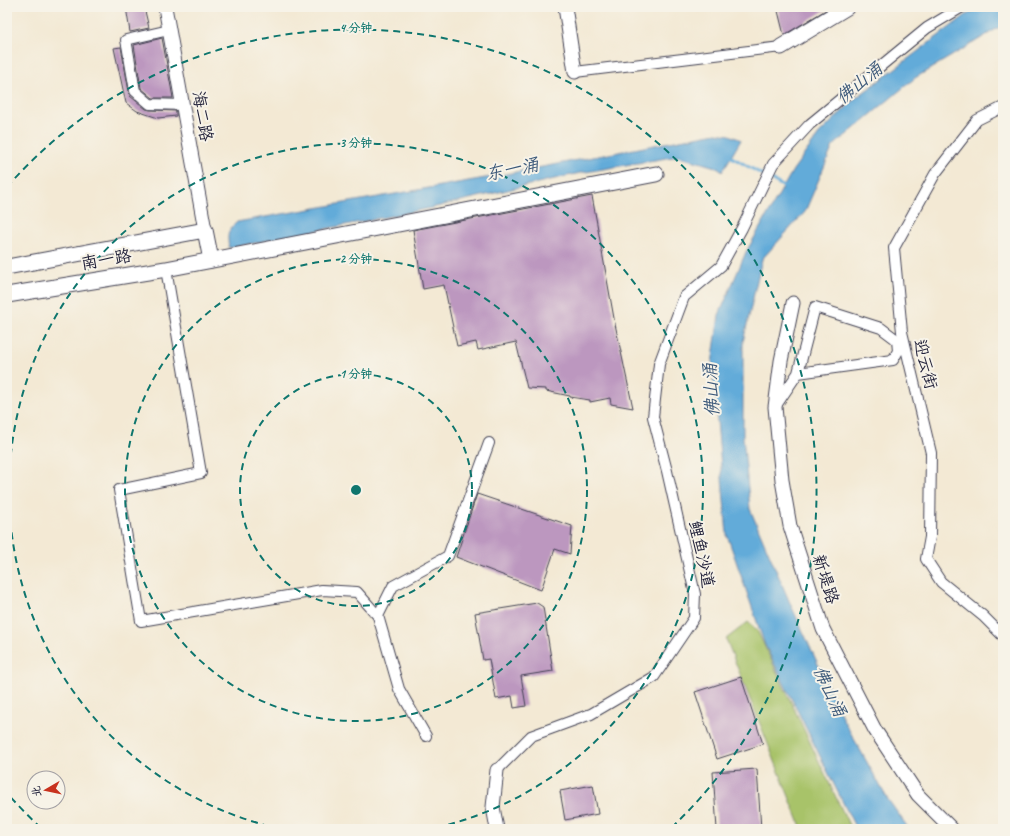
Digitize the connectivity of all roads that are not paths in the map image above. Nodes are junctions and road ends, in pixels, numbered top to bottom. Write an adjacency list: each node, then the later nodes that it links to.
1 (166, 7): 5 (street, 海二路)
2 (565, 7): 7 (street)
3 (847, 7): 6 (main road)
4 (962, 7): 23 (street, 鲤鱼沙道)
5 (169, 30): 8 (street, 海二路); 8 (street)
6 (781, 47): 7 (street)
7 (575, 72)
8 (183, 105): 11 (street, 海二路)
9 (1003, 107): 21 (street, 迎云街)
10 (656, 174): 12 (main road, 南一路)
11 (205, 230): 12 (main road); 13 (main road, 南一路)
12 (211, 260): 14 (main road, 南一路)
13 (7, 267)
14 (166, 269): 15 (main road, 南一路); 20 (street)
15 (7, 295)
16 (793, 303): 18 (street, 新堤路)
17 (798, 373): 17 (street); 18 (street)
18 (775, 406): 25 (street, 新堤路)
19 (489, 443): 20 (street)
20 (378, 616): 22 (street)
21 (1003, 636)
22 (426, 736)
23 (497, 770): 24 (street)
24 (497, 829)
25 (952, 829)

